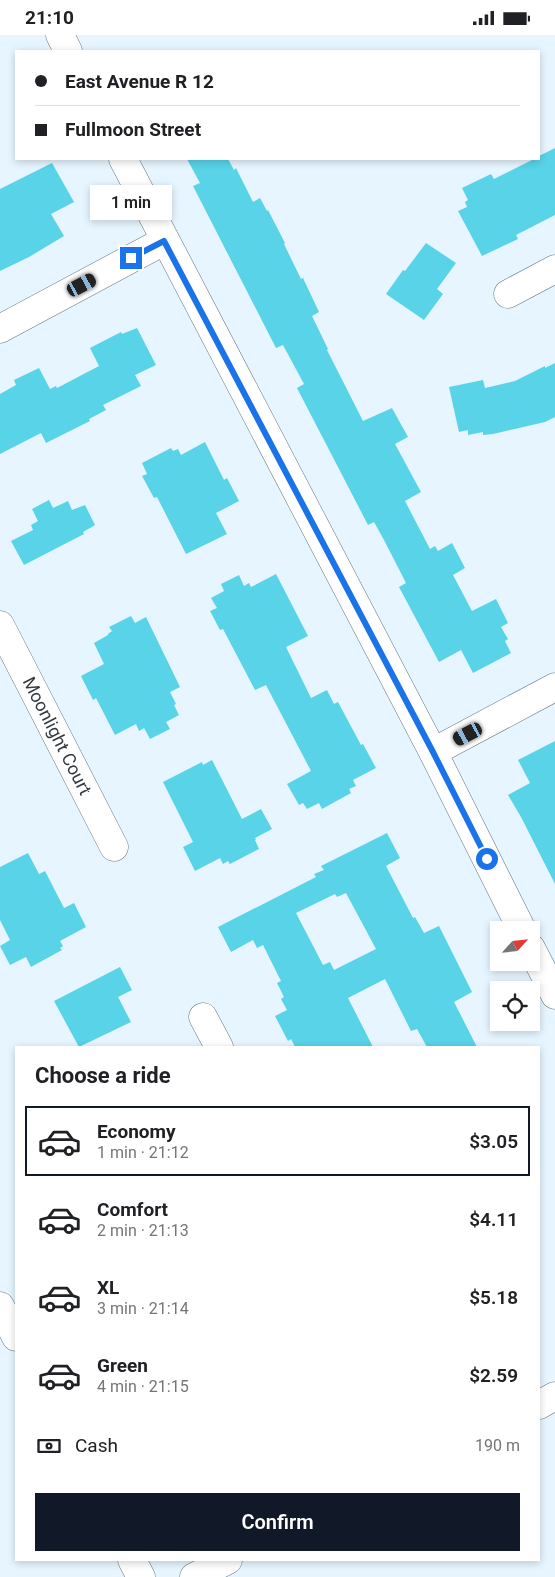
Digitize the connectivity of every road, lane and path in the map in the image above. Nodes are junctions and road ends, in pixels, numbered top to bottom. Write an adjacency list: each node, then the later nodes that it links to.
1 (60, 35): 2 (street)
2 (68, 50)
3 (123, 160): 4 (street)
4 (164, 241): 7 (street); 10 (street)
5 (555, 269): 6 (street)
6 (508, 294)
7 (0, 329)
8 (0, 625): 11 (street, Moonlight Court)
9 (555, 687): 10 (street)
10 (433, 752): 12 (street)
11 (114, 847)
12 (518, 921)
13 (540, 966): 14 (street)
14 (555, 995)
15 (203, 1017): 16 (street)
16 (218, 1046)
17 (0, 1306): 18 (street)
18 (15, 1335)
19 (555, 1396): 20 (street)
20 (540, 1404)
21 (133, 1561): 23 (street)
22 (226, 1561): 24 (street)
23 (141, 1577)
24 (194, 1577)

